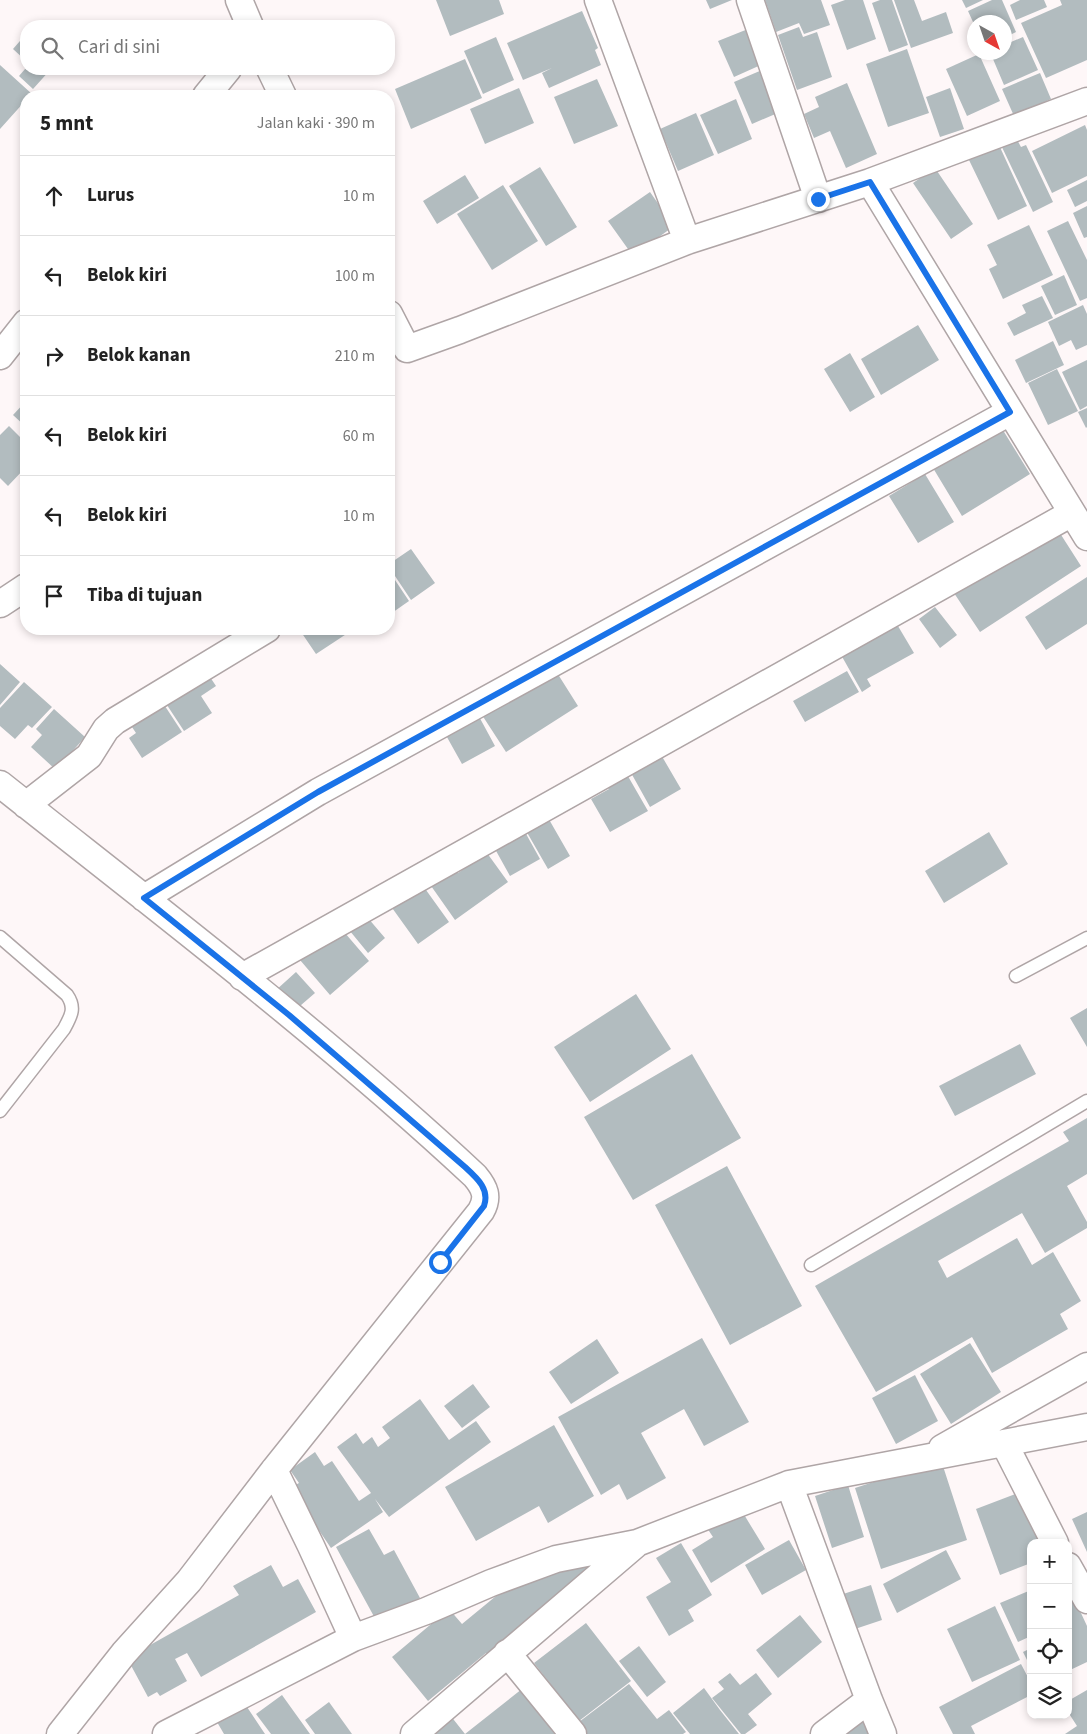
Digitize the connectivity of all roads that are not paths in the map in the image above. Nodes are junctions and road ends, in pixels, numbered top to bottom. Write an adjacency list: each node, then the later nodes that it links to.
1 (240, 0): 4 (street)
2 (598, 0): 12 (street)
3 (750, 0): 11 (street)
4 (248, 20)
5 (223, 75): 7 (street)
6 (273, 75): 8 (street)
7 (211, 90)
8 (280, 90)
9 (1086, 105): 10 (street)
10 (870, 182): 11 (street); 17 (street)
11 (818, 199): 12 (street)
12 (686, 241): 15 (street)
13 (20, 331): 16 (street)
14 (395, 341): 15 (street)
15 (398, 355)
16 (0, 356)
17 (1010, 412): 18 (street); 25 (street)
18 (1072, 513): 19 (street); 29 (street)
19 (1087, 538)
20 (20, 591): 21 (street)
21 (0, 604)
22 (257, 635): 24 (street)
23 (0, 784): 24 (street)
24 (26, 805): 25 (street)
25 (144, 898): 29 (street)
26 (0, 937): 31 (lane)
27 (1087, 938): 28 (lane)
28 (1016, 976)
29 (242, 977): 37 (street)
30 (1087, 1101): 32 (lane)
31 (0, 1111)
32 (811, 1265)
33 (1087, 1366): 36 (street)
34 (1087, 1428): 35 (street)
35 (1004, 1443): 36 (street); 39 (street)
36 (925, 1458): 38 (street)
37 (274, 1470): 43 (street); 46 (street)
38 (789, 1484): 40 (street); 45 (street)
39 (1053, 1539)
40 (637, 1543): 43 (street); 44 (street)
41 (1072, 1573): 42 (street)
42 (1087, 1600)
43 (353, 1638): 47 (street)
44 (507, 1653): 48 (street); 49 (street)
45 (869, 1700): 50 (street); 51 (street)
46 (60, 1734)
47 (166, 1734)
48 (414, 1734)
49 (573, 1734)
50 (824, 1734)
51 (883, 1734)

